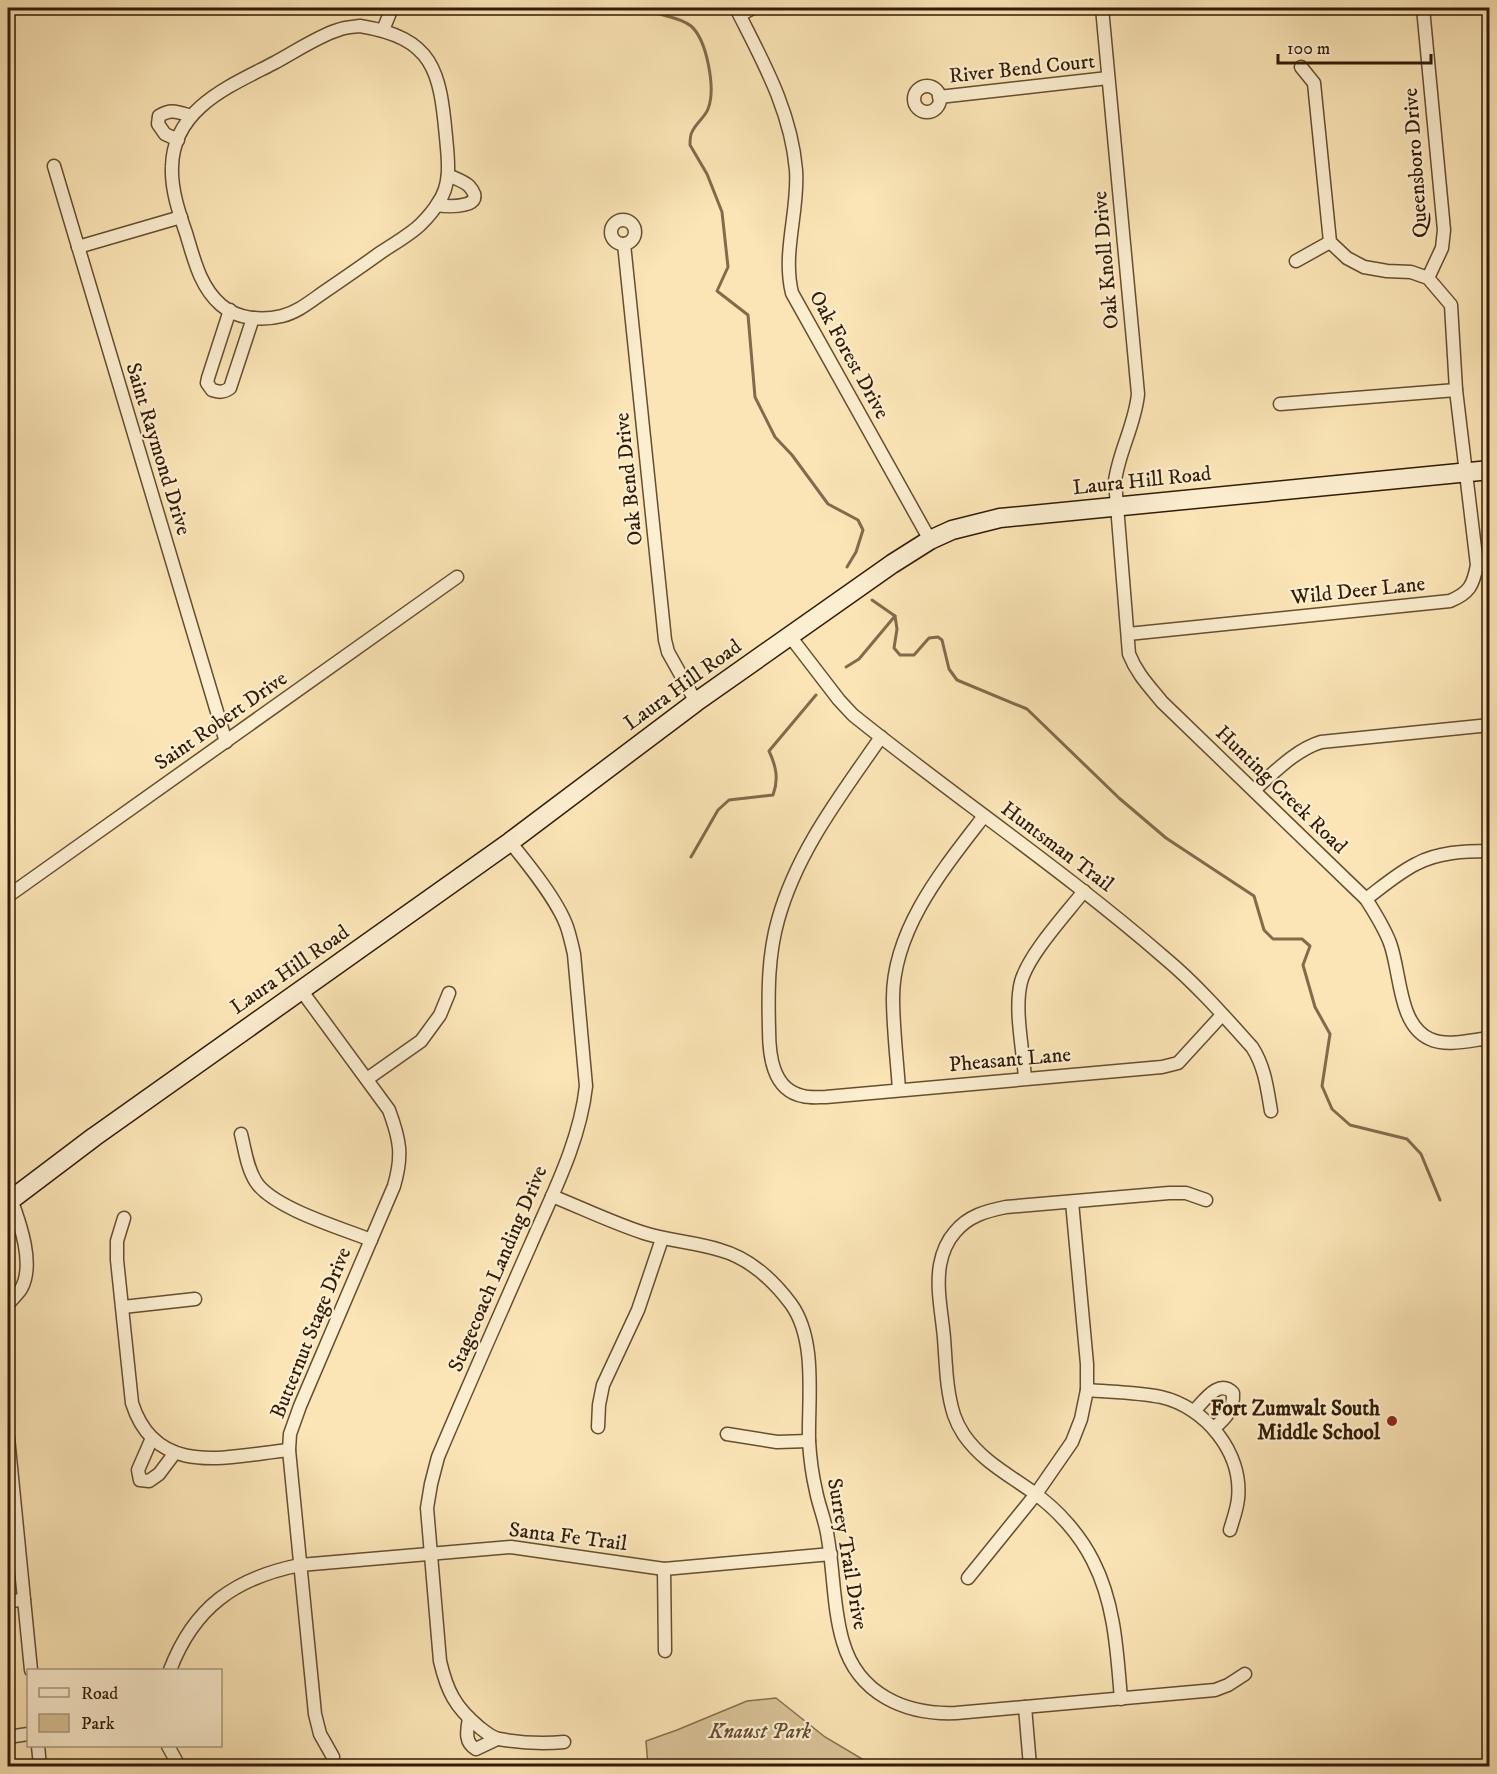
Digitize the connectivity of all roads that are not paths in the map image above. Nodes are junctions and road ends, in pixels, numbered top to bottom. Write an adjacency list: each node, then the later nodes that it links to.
1 (392, 8): 6 (street)
2 (753, 8): 5 (street)
3 (1102, 8): 8 (street, Oak Knoll Drive)
4 (1423, 8): 20 (street, Queensboro Drive)
5 (738, 11): 28 (street, Oak Forest Drive)
6 (383, 30): 10 (street); 13 (street)
7 (1301, 67): 16 (street)
8 (1108, 78): 9 (street, River Bend Court); 27 (street, Oak Knoll Drive)
9 (939, 97)
10 (191, 116): 11 (street); 11 (street)
11 (178, 140): 15 (street)
12 (54, 166): 18 (street, Saint Raymond Drive)
13 (448, 175): 14 (street); 14 (street)
14 (437, 205): 22 (street)
15 (181, 217): 18 (street); 21 (street)
16 (1330, 242): 19 (street); 20 (street)
17 (624, 244): 32 (street, Oak Bend Drive)
18 (78, 247): 35 (street, Saint Raymond Drive)
19 (1296, 261)
20 (1428, 278): 23 (street, Wild Deer Lane)
21 (230, 310): 22 (street); 22 (street)
22 (253, 318)
23 (1456, 390): 24 (street); 26 (street, Wild Deer Lane)
24 (1280, 404)
25 (1490, 470): 26 (main road, Laura Hill Road)
26 (1466, 472): 27 (main road, Laura Hill Road); 30 (street, Wild Deer Lane)
27 (1117, 505): 28 (main road, Laura Hill Road); 30 (street, Hunting Creek Road)
28 (930, 540): 31 (main road, Laura Hill Road)
29 (457, 577): 35 (street, Saint Robert Drive)
30 (1128, 633): 36 (street, Hunting Creek Road)
31 (789, 635): 32 (main road, Laura Hill Road); 34 (street, Huntsman Trail)
32 (696, 702): 38 (main road, Laura Hill Road)
33 (1490, 725): 36 (street)
34 (880, 737): 37 (street, Huntsman Trail); 49 (street, Pheasant Lane)
35 (226, 742): 41 (street, Saint Robert Drive)
36 (1254, 790): 42 (street, Hunting Creek Road)
37 (984, 816): 40 (street, Huntsman Trail); 49 (street)
38 (510, 842): 43 (main road, Laura Hill Road); 52 (street, Stagecoach Landing Drive)
39 (1490, 851): 42 (street)
40 (1084, 891): 45 (street, Huntsman Trail); 47 (street)
41 (8, 896)
42 (1366, 899): 46 (street, Hunting Creek Road)
43 (301, 990): 48 (street, Butternut Stage Drive); 54 (main road, Laura Hill Road)
44 (449, 993): 48 (street)
45 (1222, 1015): 47 (street, Pheasant Lane); 50 (street, Huntsman Trail)
46 (1490, 1038)
47 (1025, 1078): 49 (street, Pheasant Lane)
48 (367, 1079): 58 (street, Butternut Stage Drive)
49 (899, 1090)
50 (1271, 1111)
51 (241, 1134): 58 (street)
52 (552, 1196): 57 (street, Surrey Trail Drive); 74 (street, Stagecoach Landing Drive)
53 (1206, 1200): 55 (street)
54 (9, 1201): 60 (street)
55 (1072, 1202): 62 (street); 72 (street)
56 (124, 1218): 61 (street)
57 (663, 1239): 64 (street); 69 (street, Surrey Trail Drive)
58 (371, 1240): 70 (street, Butternut Stage Drive)
59 (195, 1299): 61 (street)
60 (8, 1304)
61 (123, 1307): 68 (street)
62 (1087, 1390): 63 (street); 72 (street)
63 (1194, 1411): 65 (street); 65 (street)
64 (598, 1427)
65 (1214, 1428): 73 (street)
66 (727, 1434): 69 (street)
67 (8, 1437): 79 (street)
68 (152, 1438): 71 (street); 71 (street)
69 (809, 1442): 75 (street, Surrey Trail Drive)
70 (289, 1450): 71 (street); 76 (street, Butternut Stage Drive)
71 (174, 1454)
72 (1036, 1494): 78 (street); 85 (street)
73 (1230, 1530)
74 (431, 1554): 76 (street, Santa Fe Trail); 77 (street, Santa Fe Trail); 87 (street, Stagecoach Landing Drive)
75 (831, 1554): 77 (street, Santa Fe Trail); 86 (street, Surrey Trail Drive)
76 (300, 1565): 83 (street, Santa Fe Trail); 94 (street, Butternut Stage Drive)
77 (664, 1569): 81 (street)
78 (968, 1578)
79 (24, 1600): 80 (street); 82 (street)
80 (8, 1601)
81 (665, 1650)
82 (31, 1669)
83 (171, 1669)
84 (1245, 1674): 85 (street, Surrey Trail Drive)
85 (1121, 1699): 86 (street, Surrey Trail Drive)
86 (1025, 1707): 97 (street)
87 (469, 1718): 90 (street, Stagecoach Landing Drive); 90 (street, Stagecoach Landing Drive)
88 (27, 1734): 89 (street)
89 (8, 1737)
90 (497, 1739): 91 (street, Stagecoach Landing Drive)
91 (564, 1742)
92 (38, 1747): 95 (street)
93 (169, 1747): 96 (street)
94 (333, 1757)
95 (40, 1767)
96 (179, 1767)
97 (1030, 1767)

